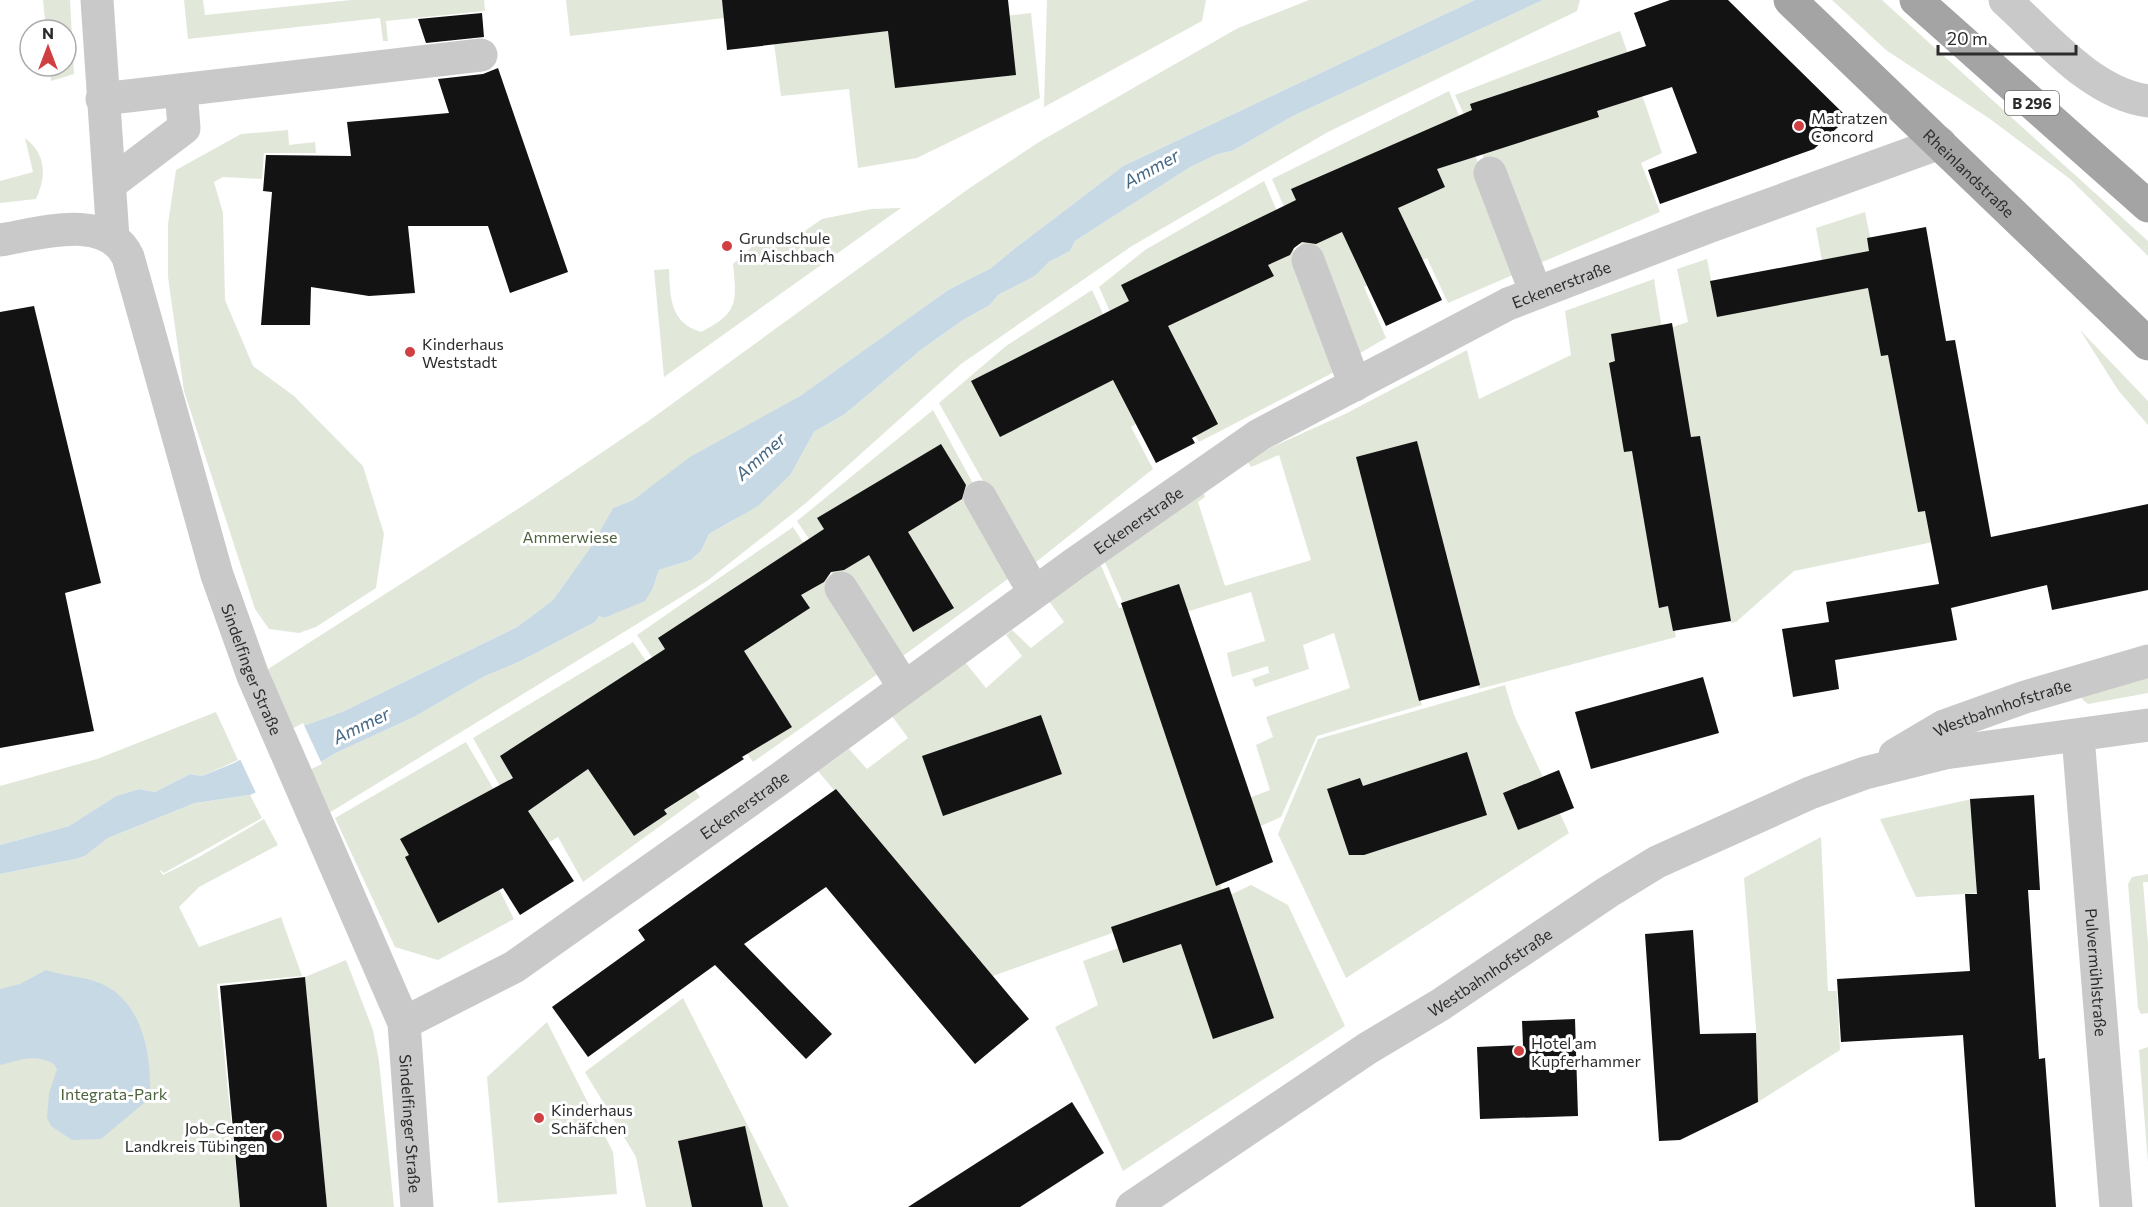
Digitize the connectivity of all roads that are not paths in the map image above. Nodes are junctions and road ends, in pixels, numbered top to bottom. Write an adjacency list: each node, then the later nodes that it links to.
1 (97, 0): 7 (street)
2 (1790, 0): 9 (main road, Rheinlandstraße)
3 (1916, 0): 12 (main road, B 296)
4 (2005, 0): 8 (street)
5 (481, 55): 6 (street)
6 (181, 90): 7 (street); 11 (street)
7 (102, 99): 11 (street)
8 (2148, 101)
9 (1940, 143): 16 (street, Eckenerstraße); 17 (main road, Rheinlandstraße)
10 (1490, 173): 16 (street)
11 (110, 184): 13 (street)
12 (2148, 206)
13 (113, 238): 14 (street); 27 (street, Sindelfinger Straße)
14 (0, 240)
15 (1308, 260): 18 (street)
16 (1536, 293): 18 (street, Eckenerstraße)
17 (2148, 344)
18 (1355, 385): 21 (street, Eckenerstraße)
19 (980, 497): 21 (street)
20 (841, 588): 23 (street)
21 (1034, 592): 23 (street, Eckenerstraße)
22 (2148, 661): 26 (street, Westbahnhofstraße)
23 (904, 687): 27 (street, Eckenerstraße)
24 (2148, 725): 25 (street, Westbahnhofstraße)
25 (2078, 736): 26 (street, Westbahnhofstraße); 30 (street, Pulvermühlstraße)
26 (1865, 772): 29 (street, Westbahnhofstraße)
27 (404, 1023): 28 (street, Sindelfinger Straße)
28 (417, 1207)
29 (1132, 1207)
30 (2116, 1207)

